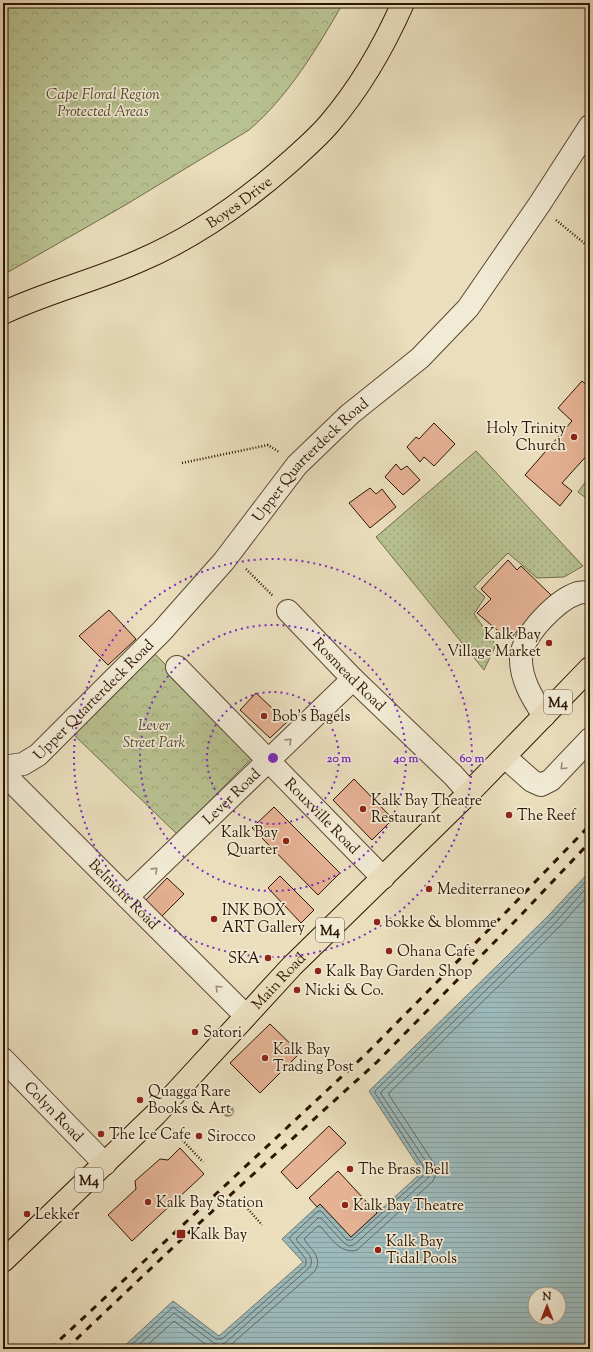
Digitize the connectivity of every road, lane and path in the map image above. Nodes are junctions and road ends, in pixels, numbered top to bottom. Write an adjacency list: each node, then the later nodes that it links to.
1 (403, 3): 5 (main road, Boyes Drive)
2 (590, 126): 3 (street, Upper Quarterdeck Road)
3 (539, 205): 4 (path); 7 (street, Upper Quarterdeck Road)
4 (590, 248)
5 (3, 313)
6 (182, 463): 7 (path)
7 (298, 465): 8 (street, Upper Quarterdeck Road)
8 (230, 553): 10 (path); 18 (street, Upper Quarterdeck Road)
9 (590, 592): 14 (street)
10 (288, 611): 13 (street, Rosmead Road)
11 (177, 667): 17 (street, Rouxville Road)
12 (590, 668): 14 (main road, Main Road / M4)
13 (353, 680): 17 (street, Lever Road, one-way to 13); 20 (street, Rosmead Road)
14 (544, 716): 16 (main road, Main Road / M4)
15 (590, 739): 16 (street, one-way to 16)
16 (505, 757): 20 (main road, Main Road / M4)
17 (269, 761): 21 (street, Rouxville Road); 22 (street, Lever Road, one-way to 17)
18 (3, 767)
19 (3, 773): 22 (street, Belmont Road)
20 (469, 793): 21 (main road, Main Road / M4)
21 (383, 878): 23 (main road, Main Road / M4)
22 (127, 897): 23 (street, Belmont Road, one-way to 22)
23 (245, 1016): 27 (main road, Main Road / M4)
24 (7, 1071): 27 (street, Colyn Road)
25 (172, 1129): 26 (path)
26 (203, 1162)
27 (105, 1164): 30 (main road, Main Road / M4)
28 (248, 1210): 29 (path)
29 (262, 1225)
30 (3, 1261)

